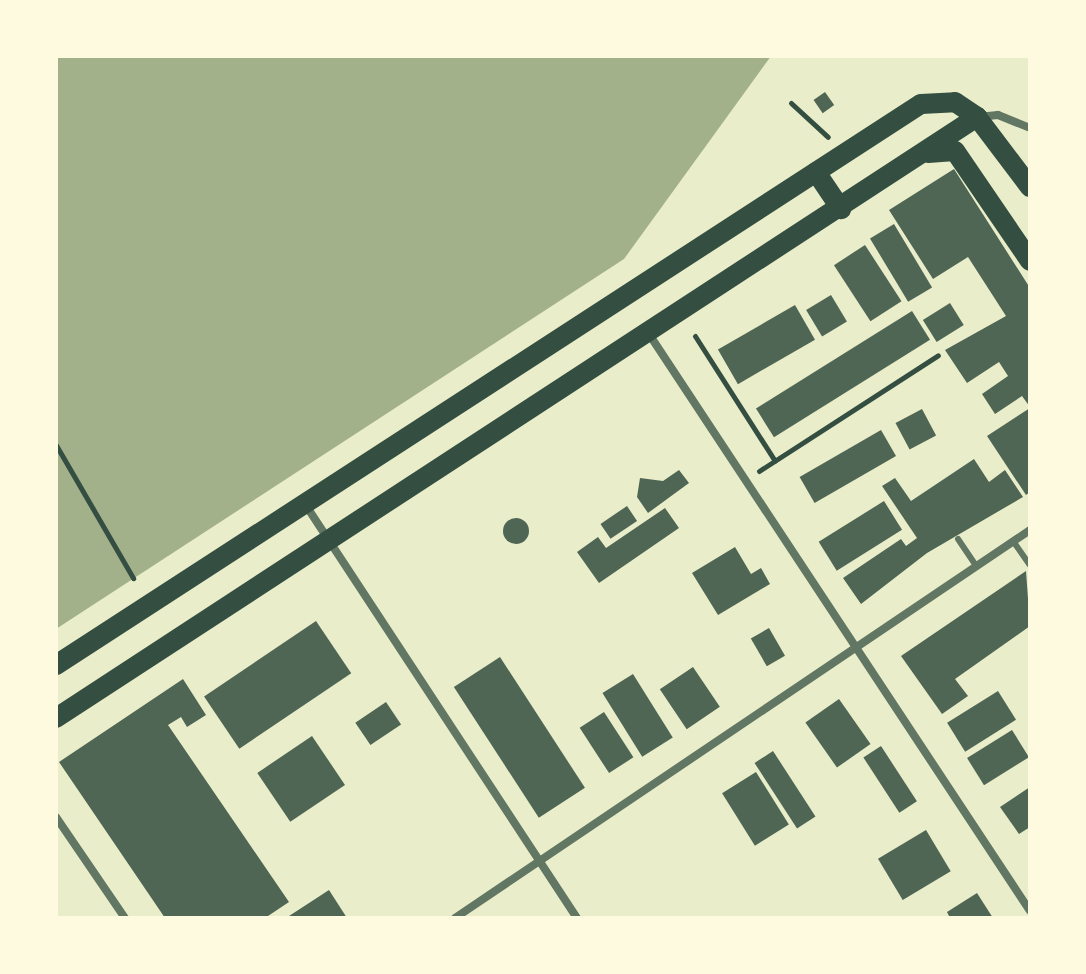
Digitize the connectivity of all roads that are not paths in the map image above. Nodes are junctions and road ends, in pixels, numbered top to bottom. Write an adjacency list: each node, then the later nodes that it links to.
1 (977, 117): 2 (street); 3 (main road); 4 (main road); 5 (main road)
2 (1030, 127)
3 (925, 155): 6 (main road); 7 (main road)
4 (816, 172): 6 (main road); 9 (main road)
5 (1030, 187)
6 (841, 209): 8 (main road)
7 (1030, 261)
8 (649, 334): 12 (main road); 16 (street)
9 (304, 503): 12 (street); 17 (main road)
10 (1030, 530): 13 (street)
11 (958, 539): 15 (lane)
12 (330, 541): 18 (main road); 20 (street)
13 (1013, 541): 14 (lane); 15 (street)
14 (1030, 565)
15 (976, 566): 16 (street)
16 (854, 647): 20 (street); 21 (street)
17 (56, 665)
18 (56, 718)
19 (56, 817): 22 (street)
20 (538, 861): 23 (street); 24 (street)
21 (1030, 911)
22 (125, 918)
23 (455, 918)
24 (577, 918)

